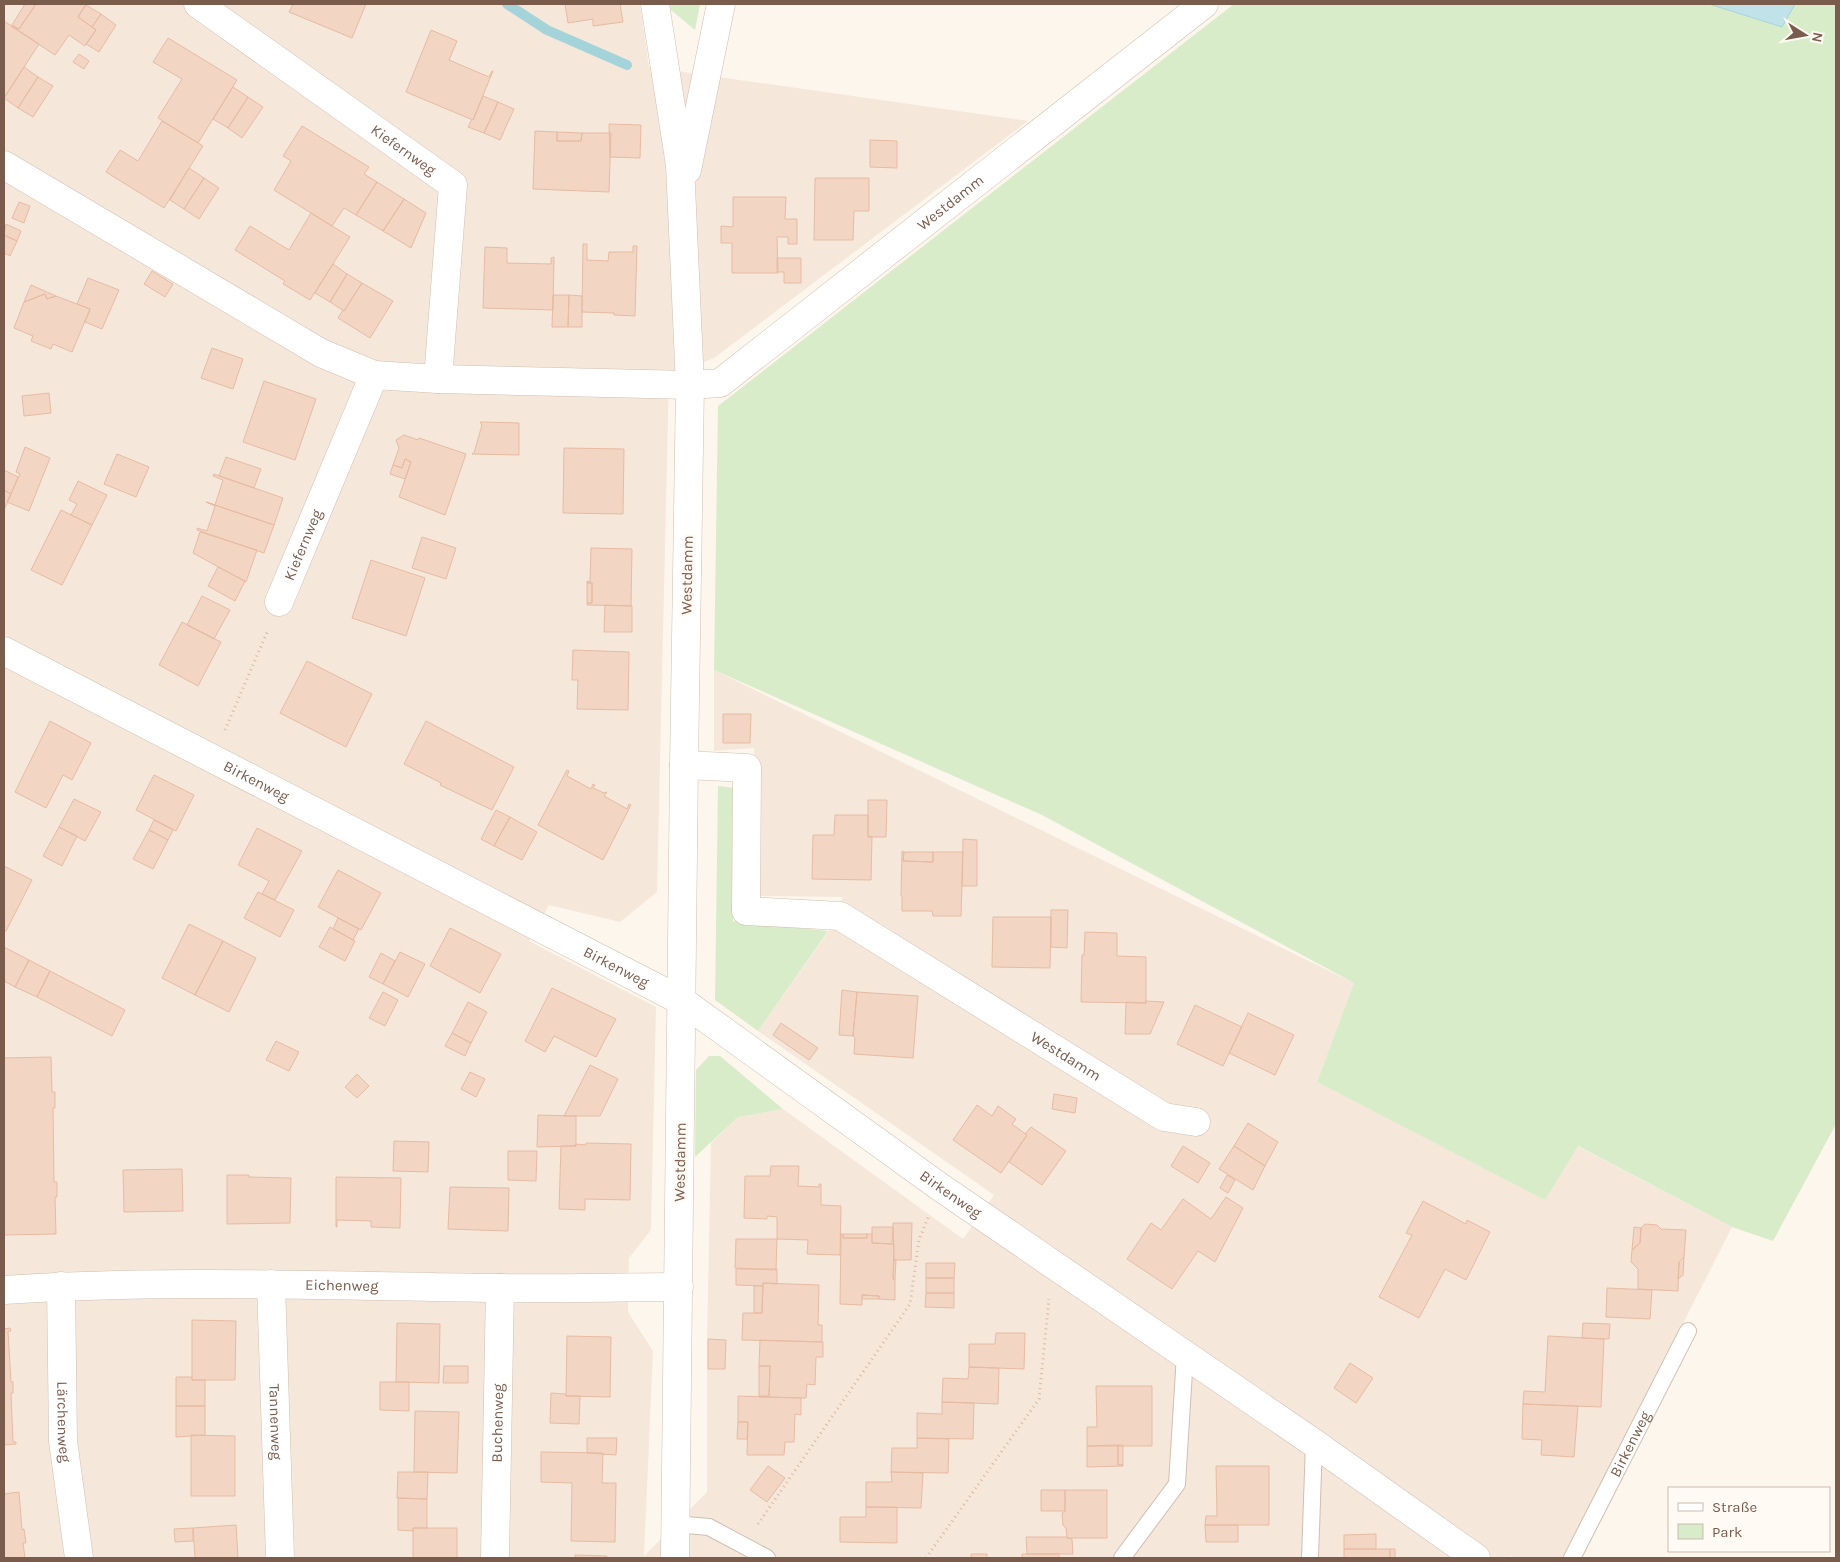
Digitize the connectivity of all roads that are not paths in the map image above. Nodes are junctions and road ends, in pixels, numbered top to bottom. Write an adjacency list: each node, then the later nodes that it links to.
1 (198, 4): 8 (street, Kiefernweg)
2 (655, 4): 6 (street, Westdamm)
3 (721, 4): 6 (street, Westdamm)
4 (1204, 4): 9 (street, Westdamm)
5 (4, 165): 7 (street)
6 (682, 196): 9 (street, Westdamm)
7 (374, 375): 8 (street); 10 (street, Kiefernweg)
8 (438, 379): 9 (street)
9 (690, 385): 12 (street, Westdamm)
10 (280, 602)
11 (4, 651): 13 (street, Birkenweg)
12 (684, 765): 13 (street, Westdamm); 14 (street, Westdamm)
13 (682, 1001): 17 (street, Westdamm); 21 (street, Birkenweg)
14 (1196, 1122)
15 (271, 1284): 16 (street, Eichenweg); 18 (street, Eichenweg); 25 (street, Tannenweg)
16 (61, 1286): 19 (street, Eichenweg); 24 (street, Lärchenweg)
17 (679, 1287): 18 (street, Eichenweg); 23 (street, Westdamm)
18 (500, 1288): 26 (street, Buchenweg)
19 (4, 1290)
20 (1688, 1331): 32 (lane, Birkenweg)
21 (1185, 1355): 22 (street, Birkenweg); 29 (lane)
22 (1314, 1443): 30 (lane); 31 (street, Birkenweg)
23 (675, 1524): 27 (street, Westdamm); 28 (lane)
24 (79, 1558)
25 (280, 1558)
26 (495, 1558)
27 (675, 1558)
28 (767, 1558)
29 (1122, 1558)
30 (1310, 1558)
31 (1476, 1558)
32 (1572, 1558)

